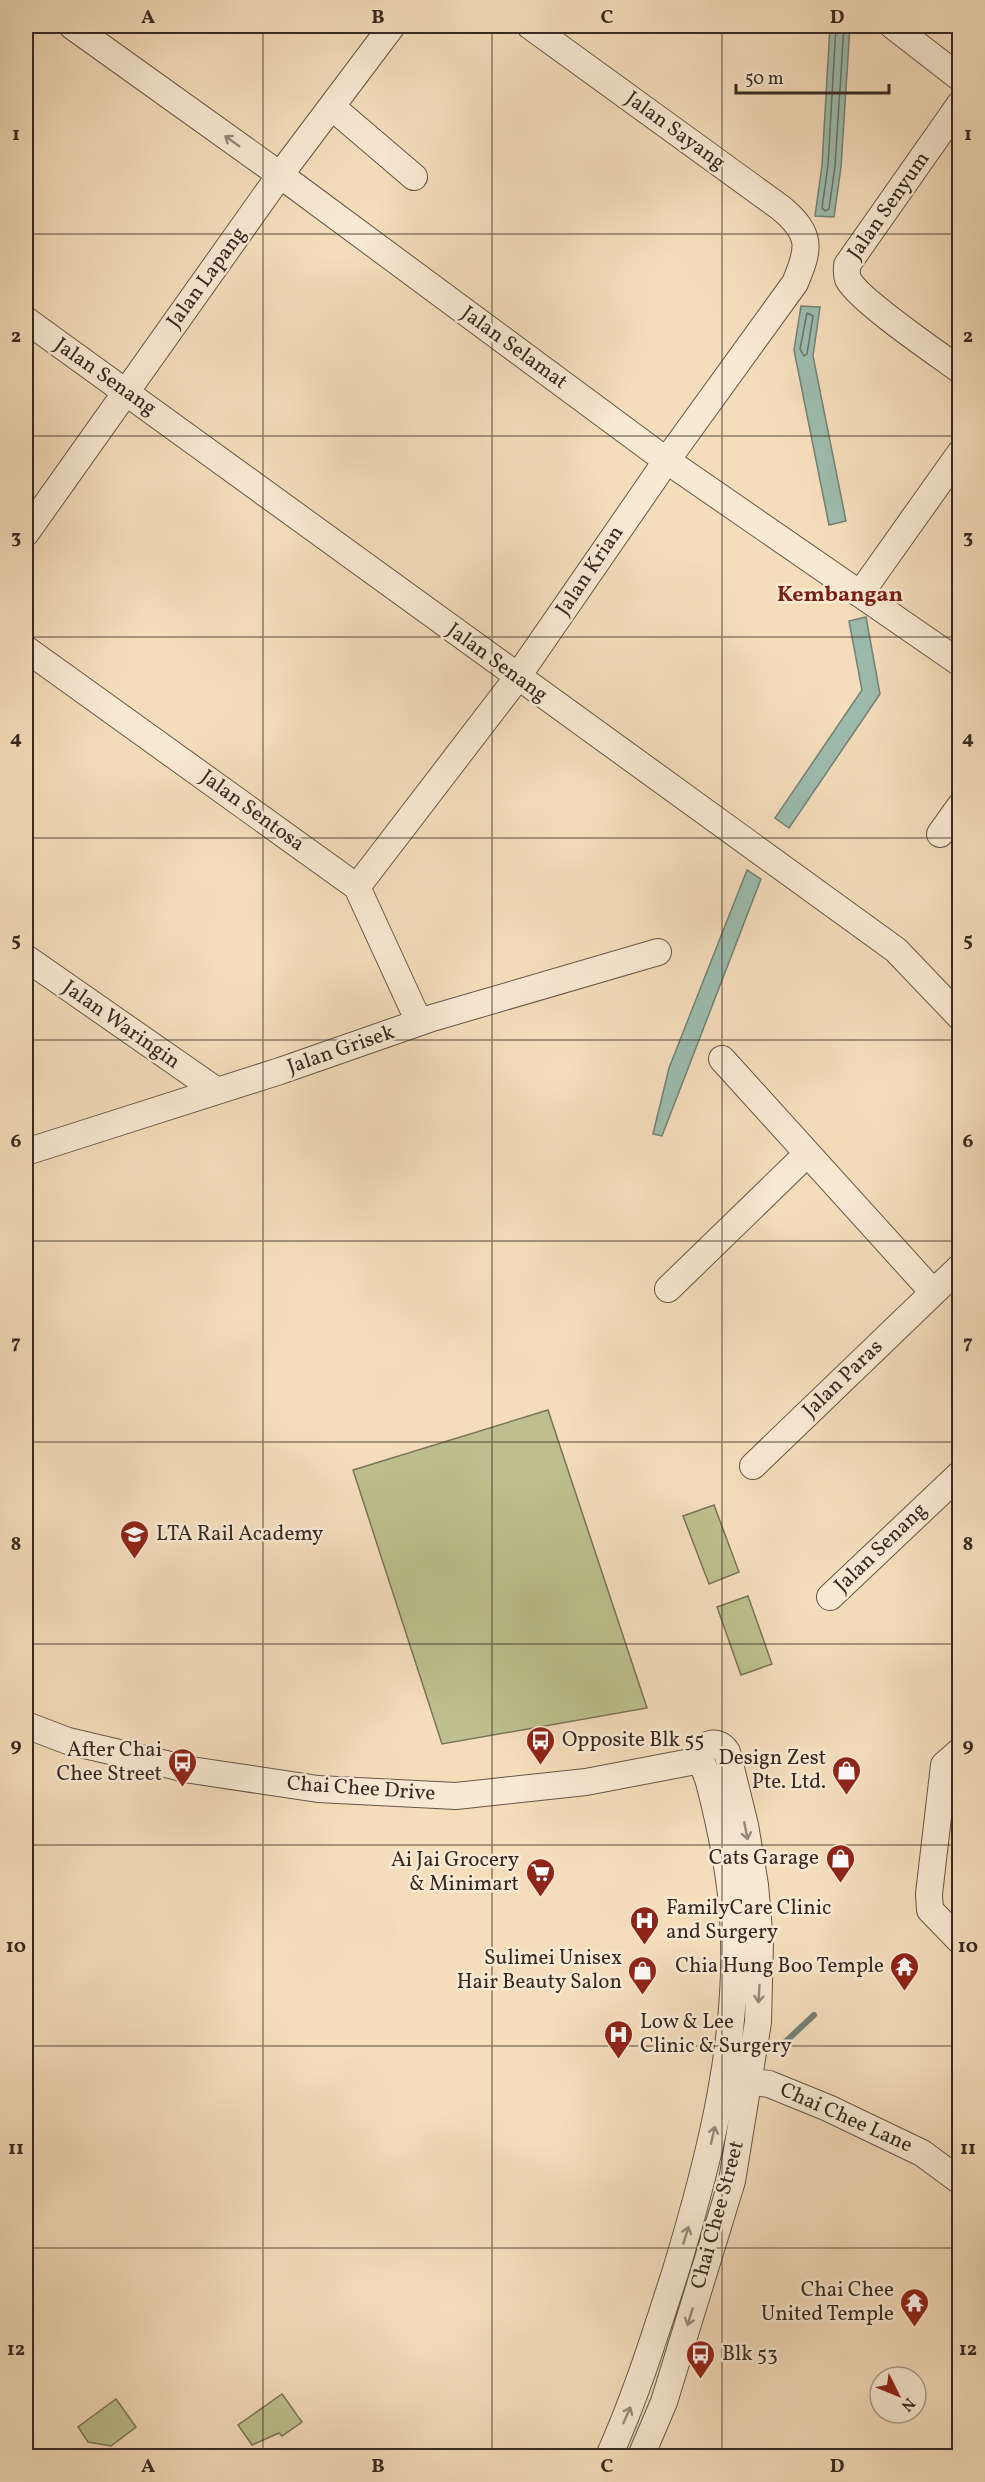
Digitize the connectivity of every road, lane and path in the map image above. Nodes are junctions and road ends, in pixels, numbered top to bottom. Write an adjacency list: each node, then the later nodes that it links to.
1 (72, 26): 8 (street, Jalan Selamat, one-way to 1)
2 (392, 26): 7 (street, Jalan Lapang)
3 (530, 26): 10 (street, Jalan Sayang)
4 (893, 26): 5 (street)
5 (960, 78)
6 (960, 104): 12 (street, Jalan Senyum)
7 (332, 107): 8 (street, Jalan Lapang); 9 (street)
8 (280, 176): 13 (street, Jalan Lapang); 15 (street, Jalan Selamat)
9 (414, 177)
10 (806, 246): 15 (street, Jalan Krian)
11 (26, 320): 13 (street, Jalan Senang)
12 (960, 370)
13 (125, 392): 16 (street, Jalan Lapang); 20 (street, Jalan Senang)
14 (960, 453): 17 (street)
15 (667, 460): 17 (street, Jalan Selamat); 20 (street, Jalan Krian)
16 (26, 533)
17 (860, 594): 19 (street, Jalan Selamat)
18 (26, 649): 23 (street, Jalan Sentosa)
19 (960, 663)
20 (516, 677): 23 (street, Jalan Krian); 26 (street, Jalan Senang)
21 (960, 806): 22 (street)
22 (940, 834)
23 (357, 886): 27 (street, Jalan Sentosa)
24 (658, 952): 27 (street, Jalan Grisek)
25 (26, 958): 29 (street, Jalan Waringin)
26 (960, 1017)
27 (419, 1022): 29 (street, Jalan Grisek)
28 (722, 1059): 31 (street)
29 (217, 1091): 30 (street, Jalan Grisek)
30 (26, 1152)
31 (806, 1155): 33 (street); 34 (street)
32 (960, 1267): 34 (street, Jalan Paras)
33 (668, 1289)
34 (933, 1292): 35 (street, Jalan Paras)
35 (753, 1466)
36 (960, 1474): 37 (street, Jalan Senang)
37 (830, 1597)
38 (26, 1725): 41 (street, Chai Chee Drive)
39 (960, 1750): 42 (street)
40 (727, 1754): 41 (street, Chai Chee Drive); 44 (street, Chai Chee Street, one-way to 44)
41 (703, 1763): 43 (street, Chai Chee Street)
42 (960, 1941)
43 (723, 2077): 44 (street, Chai Chee Lane); 46 (street, Chai Chee Street, one-way to 43)
44 (750, 2082): 45 (street, Chai Chee Lane); 47 (street, Chai Chee Street, one-way to 47)
45 (960, 2181)
46 (609, 2457)
47 (641, 2457)

